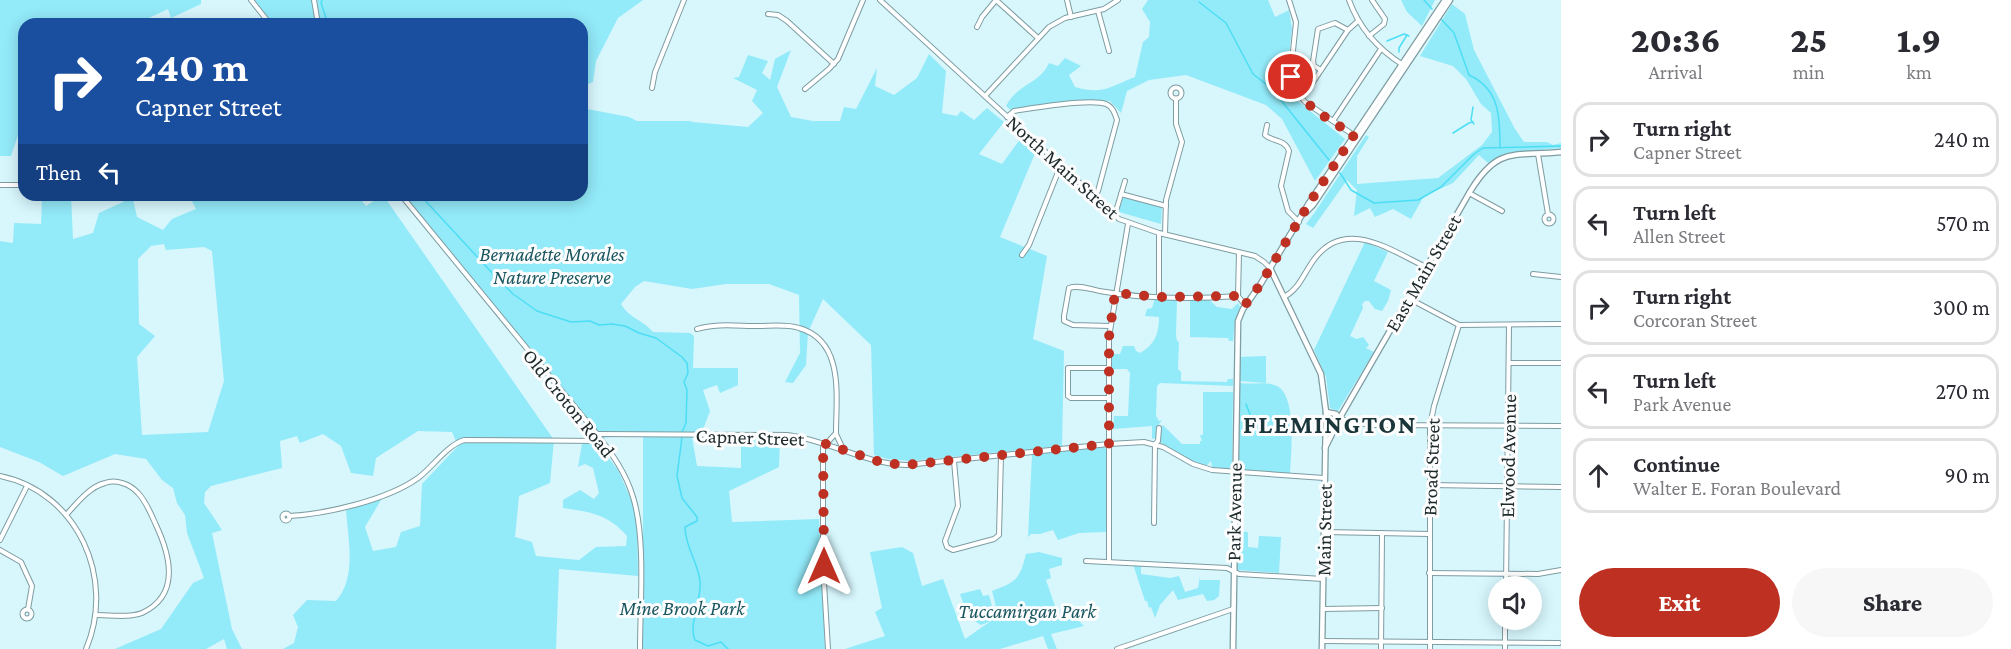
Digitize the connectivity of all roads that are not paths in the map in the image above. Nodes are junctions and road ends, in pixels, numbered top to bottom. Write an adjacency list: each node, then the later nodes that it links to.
1 (251, 0): 17 (street)
2 (314, 0): 18 (street)
3 (684, 0): 29 (street)
4 (863, 0): 26 (street)
5 (880, 0): 32 (street, North Main Street)
6 (996, 0): 20 (street); 23 (street)
7 (1067, 0): 16 (street)
8 (1118, 0): 14 (street)
9 (1289, 0): 31 (street)
10 (1348, 0): 19 (street)
11 (1372, 0): 22 (street)
12 (1445, 0): 27 (street)
13 (1450, 0): 27 (street)
14 (1098, 11): 16 (street); 25 (street)
15 (768, 14): 26 (street)
16 (1071, 17): 23 (street)
17 (265, 18)
18 (317, 18)
19 (1358, 21): 21 (street); 22 (street)
20 (977, 27)
21 (1348, 30): 28 (street); 28 (street)
22 (1369, 36): 24 (street)
23 (1038, 38): 32 (street)
24 (1381, 49): 27 (street); 35 (street)
25 (1109, 51)
26 (834, 64): 30 (street)
27 (1404, 66): 37 (street, Park Avenue)
28 (1321, 70): 31 (street)
29 (652, 87)
30 (805, 89)
31 (1297, 93): 35 (street)
32 (985, 96): 34 (street, North Main Street)
33 (1176, 99): 48 (street)
34 (1007, 117): 40 (street, North Main Street); 46 (street)
35 (1333, 121): 37 (street)
36 (1267, 125): 52 (street)
37 (1356, 136): 52 (street, Park Avenue)
38 (1561, 152): 39 (street, East Main Street)
39 (1538, 154): 44 (street, East Main Street); 50 (street)
40 (1060, 166): 46 (street, North Main Street); 56 (street)
41 (1125, 181): 45 (street)
42 (0, 185): 43 (street)
43 (18, 185)
44 (1469, 193): 49 (street); 57 (street, East Main Street)
45 (1121, 194): 48 (street); 51 (street)
46 (1094, 198): 51 (street, North Main Street)
47 (406, 201): 85 (street, Old Croton Road)
48 (1166, 206): 54 (street)
49 (1502, 211)
50 (1548, 214)
51 (1113, 215): 53 (street, North Main Street)
52 (1299, 222): 58 (street, Park Avenue)
53 (1128, 224): 54 (street, North Main Street); 63 (street)
54 (1162, 233): 55 (street, North Main Street); 65 (street)
55 (1239, 253): 58 (street, North Main Street); 64 (street)
56 (1022, 255)
57 (1426, 267): 66 (street); 67 (street, East Main Street)
58 (1270, 268): 61 (street); 62 (street, Park Avenue)
59 (1533, 274): 60 (street)
60 (1561, 276)
61 (1277, 280): 62 (street); 66 (street)
62 (1261, 283): 68 (street, Park Avenue)
63 (1115, 293): 65 (street); 72 (street); 72 (street)
64 (1238, 296): 65 (street); 68 (street)
65 (1159, 297)
66 (1284, 297): 78 (street)
67 (1408, 298): 70 (street); 79 (street, East Main Street)
68 (1245, 305): 94 (street, Park Avenue)
69 (1561, 324): 71 (street)
70 (1458, 325): 71 (street); 80 (street, Broad Street)
71 (1509, 325): 74 (street, Elwood Avenue)
72 (1110, 326): 76 (street)
73 (697, 329): 84 (street)
74 (1509, 363): 75 (street); 81 (street, Elwood Avenue)
75 (1561, 363)
76 (1109, 368): 77 (street); 77 (street)
77 (1109, 398): 88 (street)
78 (1326, 412): 79 (street); 90 (street, Main Street)
79 (1340, 419): 80 (street); 90 (street, East Main Street)
80 (1430, 426): 81 (street); 97 (street, Broad Street)
81 (1509, 426): 82 (street); 99 (street, Elwood Avenue)
82 (1561, 426)
83 (1159, 428): 89 (street)
84 (836, 433): 87 (street); 91 (street)
85 (597, 434): 86 (street, Old Croton Road); 87 (street, Capner Street)
86 (602, 441): 102 (street); 129 (street, Old Croton Road)
87 (825, 443): 91 (street, Capner Street); 130 (street)
88 (1109, 444): 89 (street, Capner Street); 92 (street, Capner Street); 110 (street)
89 (1155, 444): 94 (street, Capner Street); 103 (street)
90 (1325, 448): 96 (street, Main Street)
91 (844, 449): 93 (street, Capner Street)
92 (1001, 455): 93 (street, Capner Street); 93 (street)
93 (954, 461)
94 (1235, 472): 96 (street, Capner Street); 112 (street, Park Avenue)
95 (0, 476): 98 (street)
96 (1324, 477): 104 (street, Main Street)
97 (1430, 485): 99 (street); 106 (street, Broad Street)
98 (27, 486): 101 (street); 107 (street)
99 (1508, 487): 100 (street); 114 (street, Elwood Avenue)
100 (1561, 487)
101 (66, 515): 120 (street); 120 (street)
102 (289, 516)
103 (1154, 523)
104 (1324, 532): 105 (street); 115 (street, Main Street)
105 (1382, 533): 106 (street); 116 (street)
106 (1430, 534): 113 (street, Broad Street)
107 (0, 540)
108 (0, 550): 117 (street)
109 (1086, 561): 110 (street)
110 (1109, 562): 112 (street)
111 (1561, 570): 114 (street)
112 (1233, 572): 115 (street); 118 (street, Park Avenue)
113 (1429, 573): 114 (street); 124 (street, Broad Street)
114 (1506, 573)
115 (1323, 579): 119 (street, Main Street)
116 (1382, 608): 119 (street); 123 (street)
117 (28, 609)
118 (1233, 609): 127 (street); 132 (street, Park Avenue)
119 (1323, 609): 122 (street, Main Street)
120 (96, 615): 128 (street)
121 (1505, 630): 125 (street)
122 (1322, 641): 123 (street); 133 (street, Main Street)
123 (1382, 641): 124 (street); 134 (street)
124 (1430, 641): 125 (street); 135 (street, Broad Street)
125 (1505, 642): 126 (street); 136 (street)
126 (1559, 643)
127 (1124, 648): 131 (street)
128 (86, 649)
129 (640, 649)
130 (828, 649)
131 (1117, 649)
132 (1233, 649)
133 (1322, 649)
134 (1381, 649)
135 (1430, 649)
136 (1505, 649)

